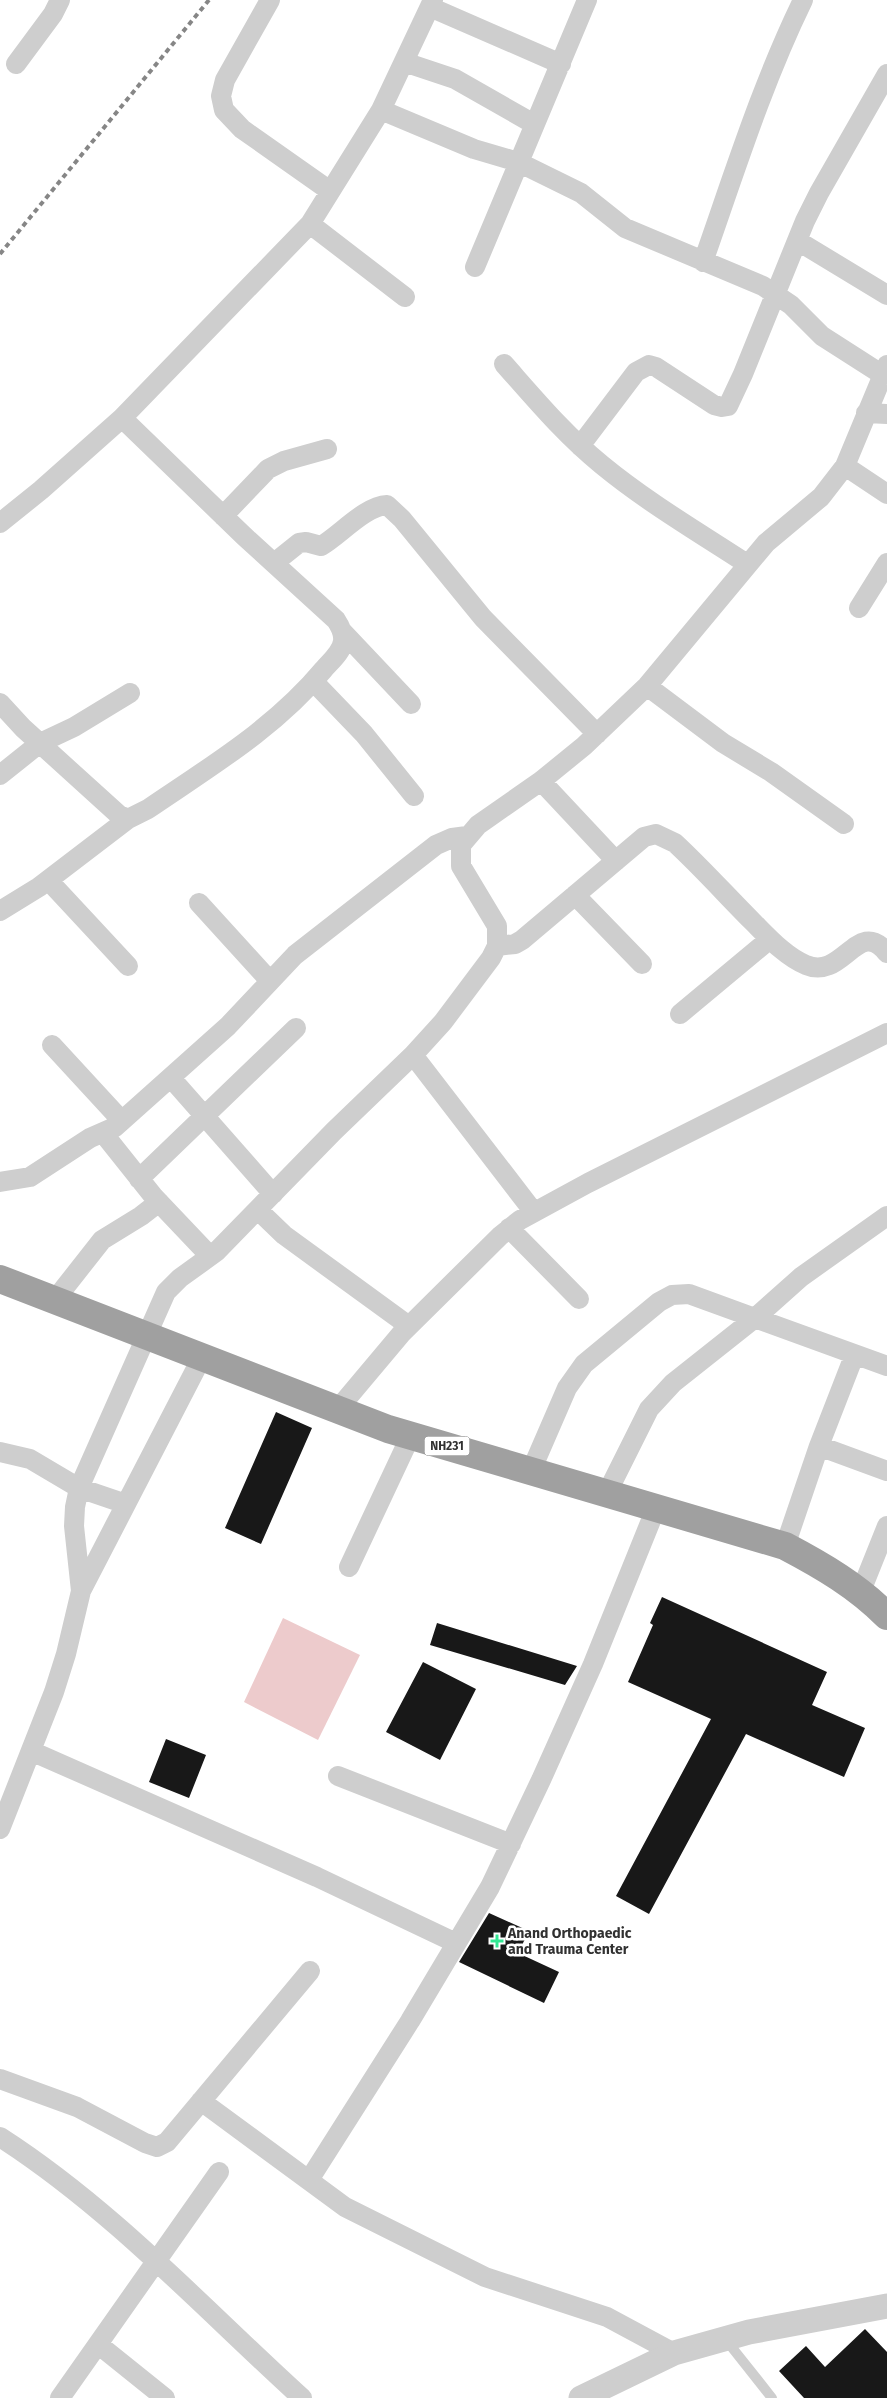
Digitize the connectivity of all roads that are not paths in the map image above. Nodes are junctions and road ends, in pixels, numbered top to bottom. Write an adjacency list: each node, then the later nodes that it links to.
1 (60, 0): 7 (street)
2 (270, 0): 13 (street)
3 (587, 0): 8 (street)
4 (803, 0): 16 (street)
5 (432, 3): 6 (street); 8 (street)
6 (404, 62): 10 (street); 11 (street)
7 (16, 64)
8 (561, 64): 11 (street)
9 (887, 74): 15 (street)
10 (381, 110): 12 (street); 13 (street)
11 (534, 124): 12 (street)
12 (518, 162): 16 (street); 17 (street)
13 (330, 191): 14 (street)
14 (310, 224): 20 (street); 25 (street)
15 (798, 242): 18 (street); 19 (street)
16 (704, 262): 18 (street)
17 (475, 267)
18 (777, 294): 22 (street); 26 (street)
19 (887, 295)
20 (405, 297)
21 (504, 364): 26 (street)
22 (885, 370): 23 (street)
23 (866, 413): 24 (street); 28 (street)
24 (887, 414)
25 (122, 418): 30 (street); 31 (street)
26 (580, 446): 34 (street)
27 (327, 449): 30 (street)
28 (844, 466): 29 (street); 34 (street)
29 (887, 494)
30 (224, 516): 32 (street)
31 (0, 523)
32 (274, 563): 36 (street); 42 (street)
33 (887, 563): 35 (street)
34 (747, 564): 38 (street)
35 (859, 608)
36 (342, 630): 37 (street); 41 (street)
37 (314, 682): 46 (street); 47 (street)
38 (647, 686): 42 (street); 48 (street)
39 (130, 693): 43 (street)
40 (0, 703): 43 (street)
41 (411, 704)
42 (597, 734): 45 (street)
43 (40, 743): 44 (street); 47 (street)
44 (0, 775)
45 (541, 781): 49 (street); 50 (street)
46 (414, 796)
47 (128, 819): 51 (street)
48 (844, 824)
49 (467, 836): 56 (street); 60 (street)
50 (616, 861): 52 (street); 55 (street)
51 (48, 880): 54 (street); 59 (street)
52 (575, 895): 56 (street); 58 (street)
53 (199, 903): 60 (street)
54 (0, 911)
55 (770, 939): 57 (street); 61 (street)
56 (497, 946): 65 (street)
57 (887, 953)
58 (642, 964)
59 (128, 966)
60 (270, 981): 66 (street)
61 (680, 1014)
62 (296, 1028): 67 (street)
63 (887, 1033): 75 (street)
64 (52, 1045): 68 (street)
65 (413, 1056): 72 (street); 75 (street)
66 (171, 1078): 67 (street); 68 (street)
67 (205, 1117): 70 (street); 72 (street)
68 (122, 1121): 69 (street)
69 (103, 1133): 70 (street); 71 (street)
70 (139, 1179): 73 (street)
71 (0, 1182)
72 (273, 1194): 74 (street)
73 (158, 1202): 78 (street); 81 (street)
74 (258, 1210): 78 (street); 83 (street)
75 (533, 1211): 77 (street)
76 (887, 1216): 82 (street)
77 (509, 1228): 80 (street); 83 (street)
78 (210, 1256): 84 (street)
79 (0, 1280): 81 (highway, NH231)
80 (579, 1299)
81 (54, 1301): 84 (highway, NH231)
82 (755, 1318): 85 (street); 92 (street); 95 (street)
83 (409, 1326): 88 (street)
84 (146, 1337): 86 (highway, NH231); 94 (street)
85 (854, 1356): 87 (street); 90 (street)
86 (202, 1357): 88 (highway, NH231); 96 (street)
87 (887, 1366)
88 (338, 1409): 89 (highway, NH231)
89 (411, 1436): 92 (highway, NH231); 100 (street)
90 (819, 1446): 93 (street); 99 (street)
91 (0, 1452): 94 (street)
92 (531, 1471): 95 (highway, NH231)
93 (887, 1472)
94 (79, 1488): 96 (street); 101 (street)
95 (607, 1493): 97 (highway, NH231)
96 (126, 1504): 101 (street)
97 (656, 1508): 99 (highway, NH231); 107 (street)
98 (887, 1526): 102 (street)
99 (785, 1546): 102 (highway, NH231)
100 (349, 1566)
101 (81, 1591): 104 (street)
102 (860, 1591): 103 (highway, NH231)
103 (887, 1616)
104 (31, 1752): 106 (street); 108 (street)
105 (338, 1776): 107 (street)
106 (0, 1830)
107 (511, 1844): 108 (street)
108 (456, 1943): 114 (street)
109 (310, 1971): 111 (street)
110 (0, 2080): 111 (street)
111 (202, 2101): 114 (street)
112 (0, 2138): 115 (street)
113 (219, 2172): 115 (street)
114 (309, 2180): 119 (street)
115 (157, 2261): 118 (street); 122 (street)
116 (887, 2306): 117 (street)
117 (725, 2339): 119 (street); 124 (lane)
118 (99, 2345): 120 (street); 121 (street)
119 (674, 2353): 123 (street)
120 (60, 2398)
121 (165, 2398)
122 (302, 2398)
123 (582, 2398)
124 (772, 2398)

